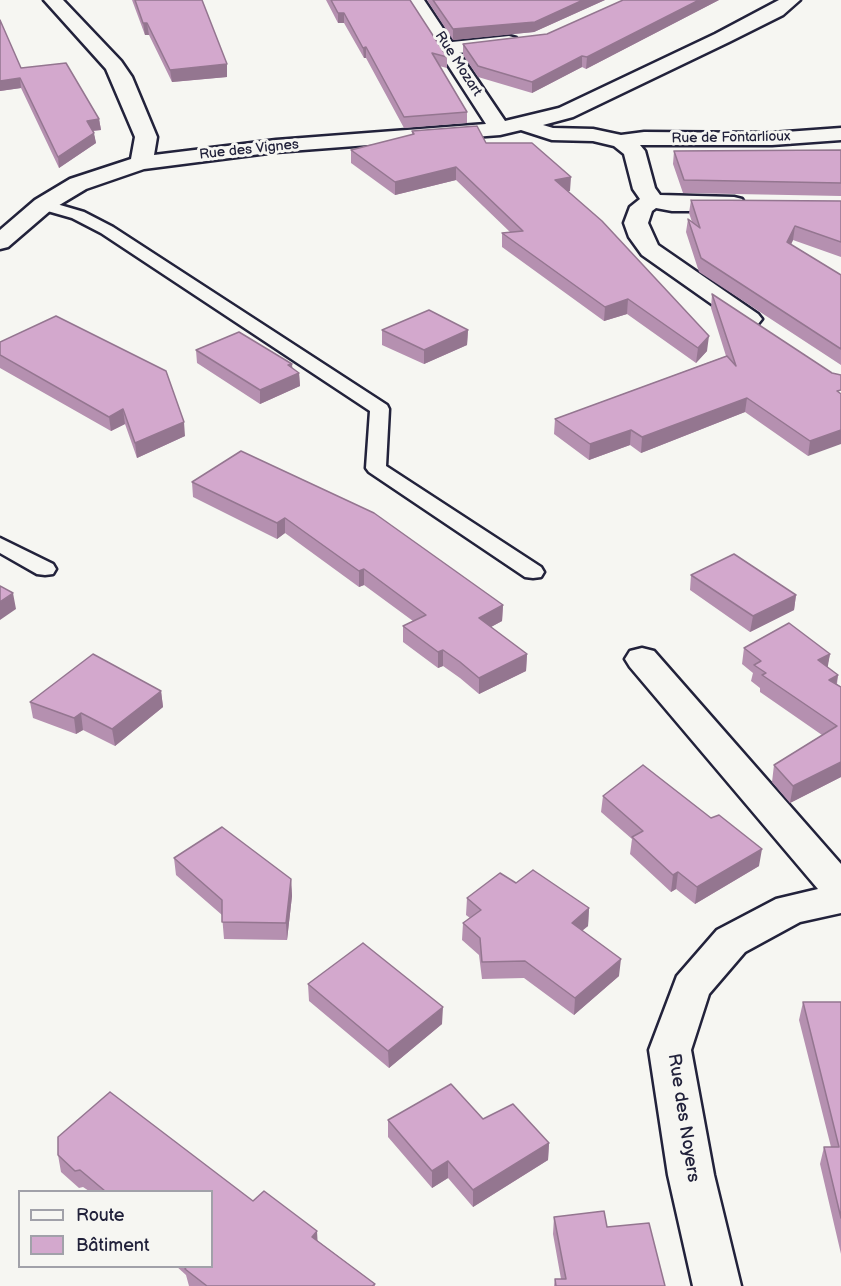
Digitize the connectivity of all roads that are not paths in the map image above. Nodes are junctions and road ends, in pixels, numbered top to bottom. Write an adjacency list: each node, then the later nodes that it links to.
1 (53, 0): 9 (street)
2 (415, 0): 5 (street, Rue Mozart)
3 (791, 0): 6 (street, Rue des Vignes)
4 (528, 40): 5 (street)
5 (448, 48): 6 (street, Rue Mozart)
6 (511, 127): 8 (street, Rue des Vignes); 9 (street, Rue des Vignes)
7 (841, 134): 8 (street, Rue de Fontarlioux)
8 (621, 141): 10 (street)
9 (141, 163): 12 (street, Rue des Vignes)
10 (653, 201): 11 (street); 14 (street)
11 (753, 203)
12 (43, 205): 13 (street, Rue des Vignes); 17 (lane)
13 (0, 242)
14 (773, 334)
15 (0, 544): 16 (lane)
16 (45, 569)
17 (533, 572)
18 (642, 659): 19 (street)
19 (841, 890)
20 (841, 899): 21 (street, Rue des Noyers)
21 (717, 1286)

